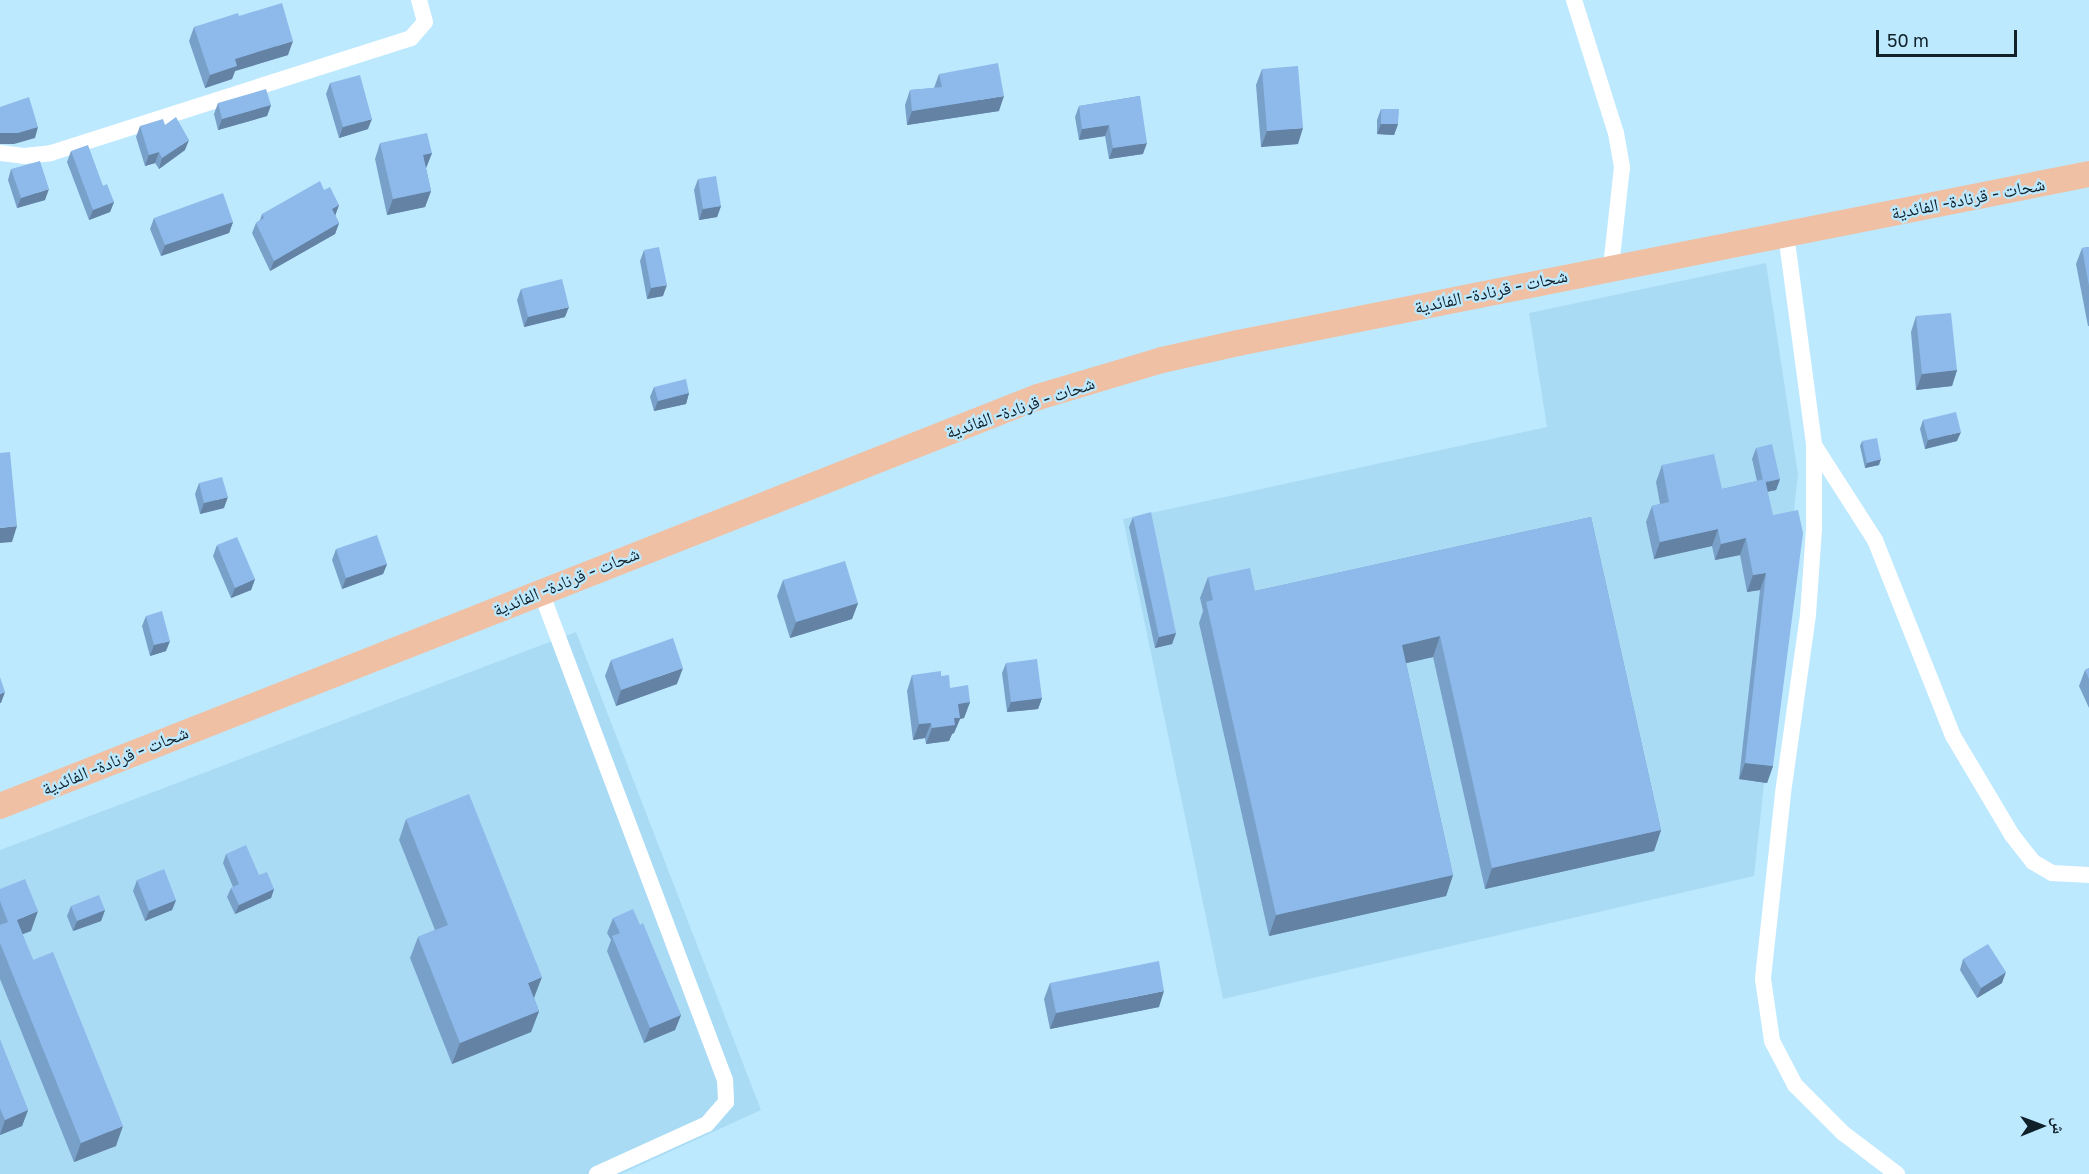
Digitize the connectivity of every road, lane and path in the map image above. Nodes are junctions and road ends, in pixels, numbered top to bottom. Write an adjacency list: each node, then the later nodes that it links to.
1 (419, 0): 3 (street)
2 (1574, 0): 6 (street)
3 (0, 153)
4 (2089, 174): 5 (main road, شحات - قرنادة- الفائدية)
5 (1786, 234): 6 (main road, شحات - قرنادة- الفائدية); 7 (street)
6 (1611, 267): 8 (main road, شحات - قرنادة- الفائدية)
7 (1814, 445): 10 (street); 12 (street)
8 (541, 592): 9 (main road, شحات - قرنادة- الفائدية); 11 (street)
9 (0, 806)
10 (2089, 875)
11 (597, 1174)
12 (1897, 1174)

